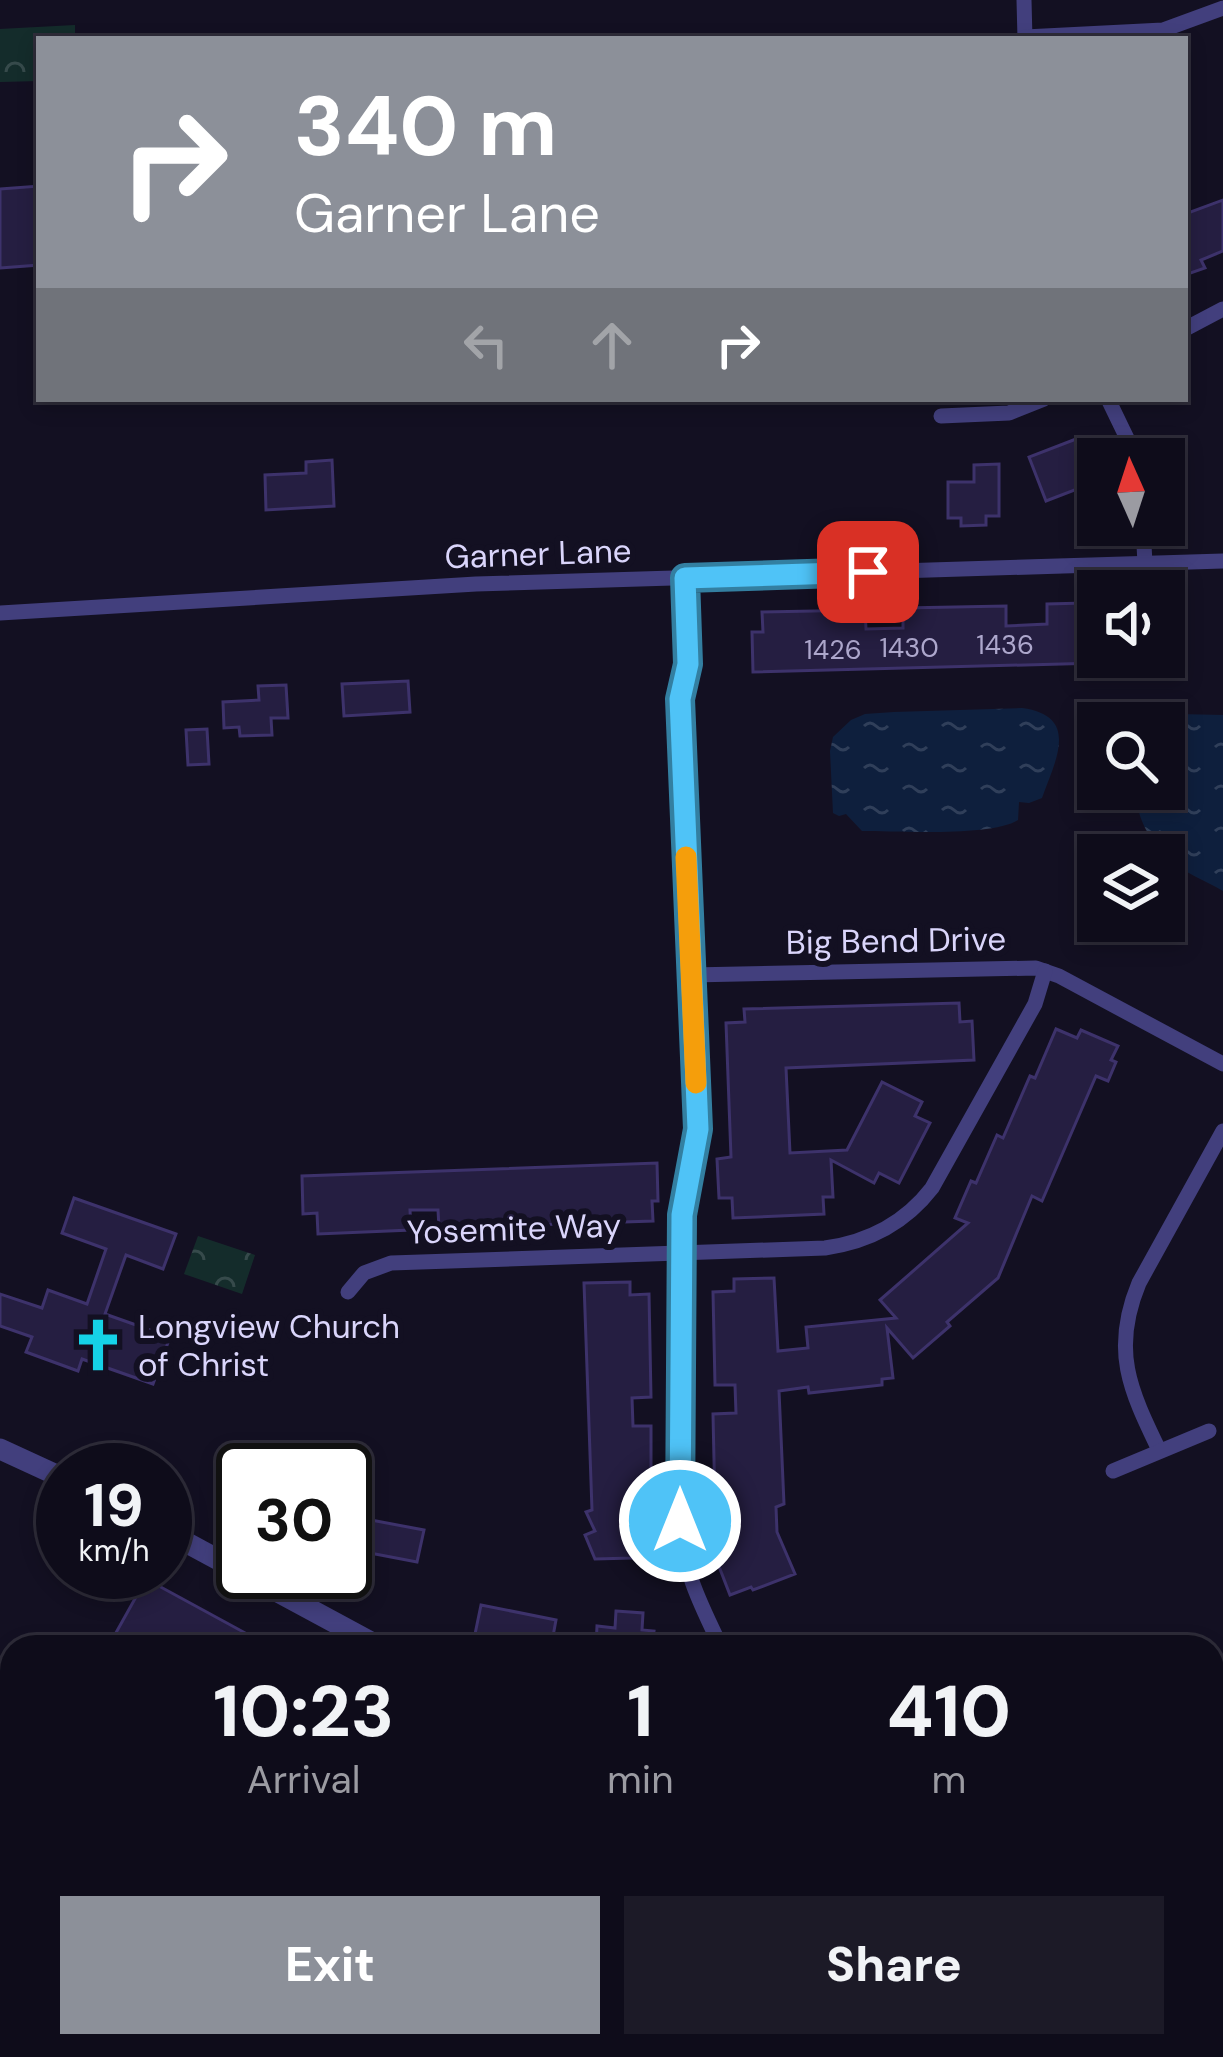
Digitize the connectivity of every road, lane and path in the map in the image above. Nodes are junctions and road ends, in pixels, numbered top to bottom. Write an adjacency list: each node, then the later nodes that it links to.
1 (1024, 0): 3 (street)
2 (1223, 8): 4 (street)
3 (1025, 36)
4 (1060, 36)
5 (1223, 309): 6 (street)
6 (1188, 327)
7 (1036, 402): 9 (street)
8 (1109, 402): 10 (street)
9 (941, 416)
10 (1127, 438)
11 (1144, 546): 13 (street)
12 (1223, 561): 13 (street, Garner Lane)
13 (1145, 563): 14 (street, Garner Lane)
14 (685, 578): 15 (street, Garner Lane); 17 (street)
15 (0, 613)
16 (1045, 971): 17 (street, Big Bend Drive); 18 (street, Big Bend Drive); 20 (street, Yosemite Way)
17 (692, 975): 20 (street)
18 (1223, 1064)
19 (1223, 1131): 24 (street)
20 (681, 1251): 21 (street, Yosemite Way); 29 (street)
21 (348, 1292)
22 (1209, 1432): 24 (street)
23 (0, 1449): 25 (street)
24 (1159, 1450): 26 (street)
25 (36, 1466)
26 (1113, 1471)
27 (192, 1546): 28 (street)
28 (358, 1635)
29 (715, 1635)

